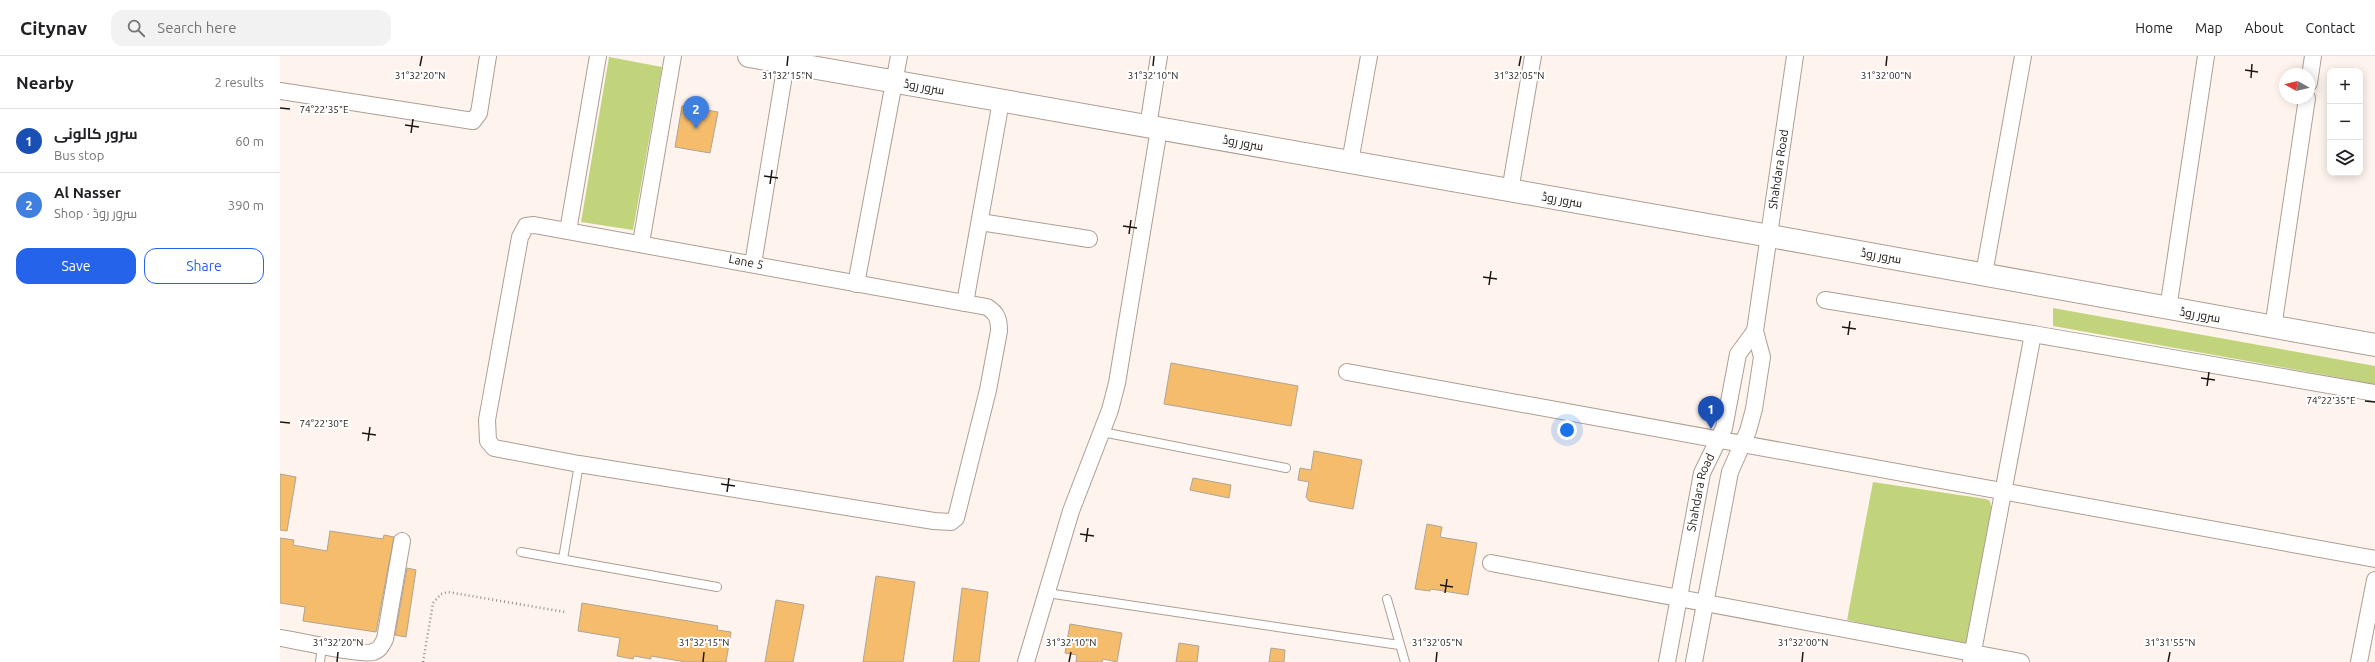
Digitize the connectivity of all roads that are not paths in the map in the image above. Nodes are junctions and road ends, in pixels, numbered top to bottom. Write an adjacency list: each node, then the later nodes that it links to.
1 (488, 56): 16 (street)
2 (598, 56): 23 (street)
3 (673, 56): 26 (street)
4 (749, 56): 13 (street, سرور روڈ)
5 (899, 56): 15 (street)
6 (1159, 56): 19 (street)
7 (1369, 56): 20 (street)
8 (1533, 56): 21 (street)
9 (1795, 56): 24 (street, Shahdara Road)
10 (2023, 56): 28 (street)
11 (2206, 56): 32 (street)
12 (2313, 56): 14 (street)
13 (786, 63): 15 (street, سرور روڈ); 27 (street)
14 (2311, 68)
15 (893, 82): 17 (street, سرور روڈ); 29 (street)
16 (280, 91)
17 (1001, 101): 19 (street, سرور روڈ); 22 (street)
18 (2306, 104): 33 (street)
19 (1153, 128): 20 (street, سرور روڈ); 39 (street)
20 (1350, 162): 21 (street, سرور روڈ)
21 (1510, 191): 24 (street, سرور روڈ)
22 (980, 222): 25 (street); 31 (street)
23 (568, 230): 26 (street, Lane 5); 42 (street, Lane 5)
24 (1770, 236): 28 (street, سرور روڈ); 34 (street, Shahdara Road)
25 (1089, 239)
26 (641, 243): 27 (street, Lane 5)
27 (753, 264): 29 (street, Lane 5)
28 (1984, 274): 32 (street, سرور روڈ)
29 (856, 284): 31 (street, Lane 5)
30 (1825, 300): 35 (street)
31 (966, 303): 42 (street, Lane 5)
32 (2168, 310): 33 (street, سرور روڈ)
33 (2273, 328): 36 (street, سرور روڈ)
34 (1755, 331): 40 (street, Shahdara Road); 41 (street, Shahdara Road)
35 (2033, 334): 38 (street); 44 (street)
36 (2375, 345)
37 (1347, 372): 40 (street)
38 (2375, 392)
39 (1102, 432): 43 (lane); 52 (street)
40 (1720, 438): 41 (street); 54 (street, Shahdara Road)
41 (1744, 442): 44 (street); 55 (street, Shahdara Road)
42 (579, 464): 48 (lane)
43 (1286, 468)
44 (2004, 493): 47 (street); 59 (street)
45 (402, 541): 58 (street)
46 (521, 552): 48 (lane)
47 (2375, 559)
48 (562, 560): 51 (lane)
49 (1491, 564): 54 (street)
50 (2375, 580): 66 (street)
51 (717, 587)
52 (1047, 593): 57 (lane); 61 (street)
53 (1387, 599): 57 (lane)
54 (1679, 599): 55 (street); 63 (street, Shahdara Road)
55 (1705, 603): 59 (street); 64 (street, Shahdara Road)
56 (280, 638): 58 (street)
57 (1399, 645): 62 (lane)
58 (322, 646): 60 (lane)
59 (1972, 658): 65 (street)
60 (320, 662)
61 (1026, 662)
62 (1405, 662)
63 (1667, 662)
64 (1694, 662)
65 (2021, 662)
66 (2359, 662)

